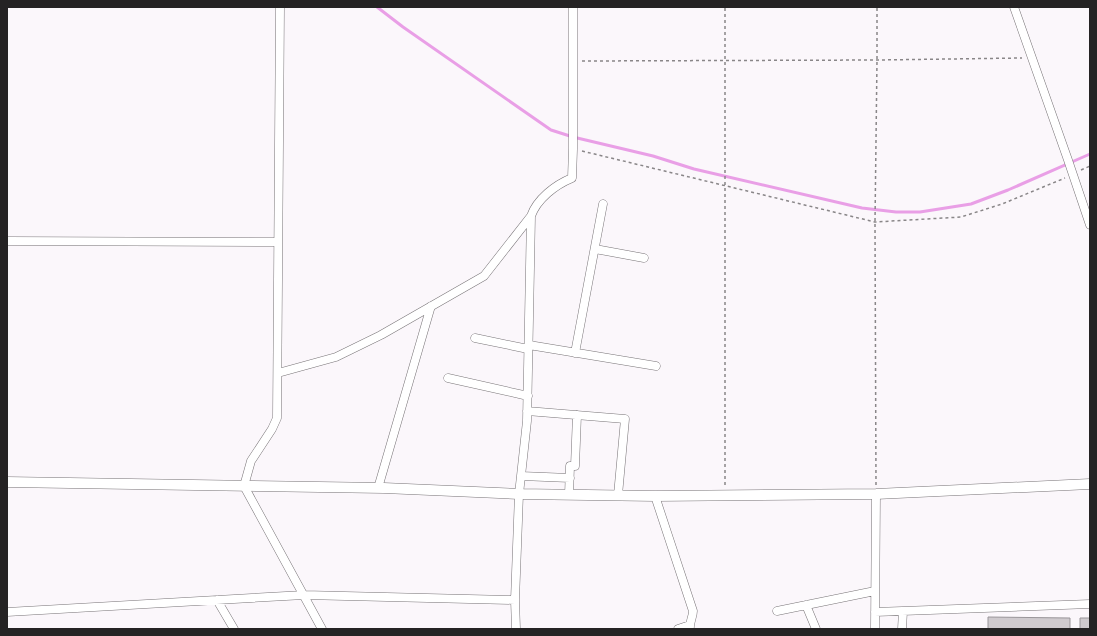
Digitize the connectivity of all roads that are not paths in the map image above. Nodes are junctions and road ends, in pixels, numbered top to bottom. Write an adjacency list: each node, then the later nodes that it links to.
1 (280, 7): 10 (street)
2 (573, 7): 7 (street)
3 (1014, 7): 4 (street)
4 (1081, 199): 5 (street); 8 (street)
5 (1090, 199)
6 (603, 204): 11 (street)
7 (531, 216): 13 (street); 15 (street)
8 (1090, 225)
9 (7, 241): 10 (street)
10 (278, 242): 18 (street)
11 (595, 249): 12 (street); 16 (street)
12 (644, 258)
13 (431, 306): 18 (street); 28 (street)
14 (475, 338): 15 (street)
15 (528, 347): 16 (street); 20 (street)
16 (575, 353): 17 (street)
17 (656, 366)
18 (278, 373): 27 (street)
19 (448, 378): 20 (street)
20 (528, 396): 21 (street)
21 (527, 411): 22 (street); 23 (street)
22 (577, 415): 24 (street); 32 (street)
23 (521, 476): 24 (street); 29 (street)
24 (570, 478): 31 (street)
25 (7, 482): 27 (street)
26 (1090, 484): 30 (street)
27 (244, 486): 28 (street); 35 (street)
28 (378, 488): 29 (street)
29 (519, 494): 31 (street); 37 (street)
30 (876, 494): 33 (street); 34 (street)
31 (569, 495): 32 (street)
32 (618, 495): 33 (street)
33 (655, 496): 44 (street)
34 (875, 591): 39 (street); 43 (street)
35 (304, 595): 36 (street); 37 (street); 46 (street)
36 (217, 600): 42 (street); 45 (street)
37 (516, 600): 47 (street)
38 (1090, 604): 41 (street)
39 (806, 605): 40 (street); 49 (street)
40 (777, 611)
41 (903, 611): 43 (street); 51 (street)
42 (7, 612)
43 (875, 612): 50 (street)
44 (690, 627): 48 (street)
45 (234, 629)
46 (322, 629)
47 (516, 629)
48 (678, 629)
49 (816, 629)
50 (875, 629)
51 (902, 629)

